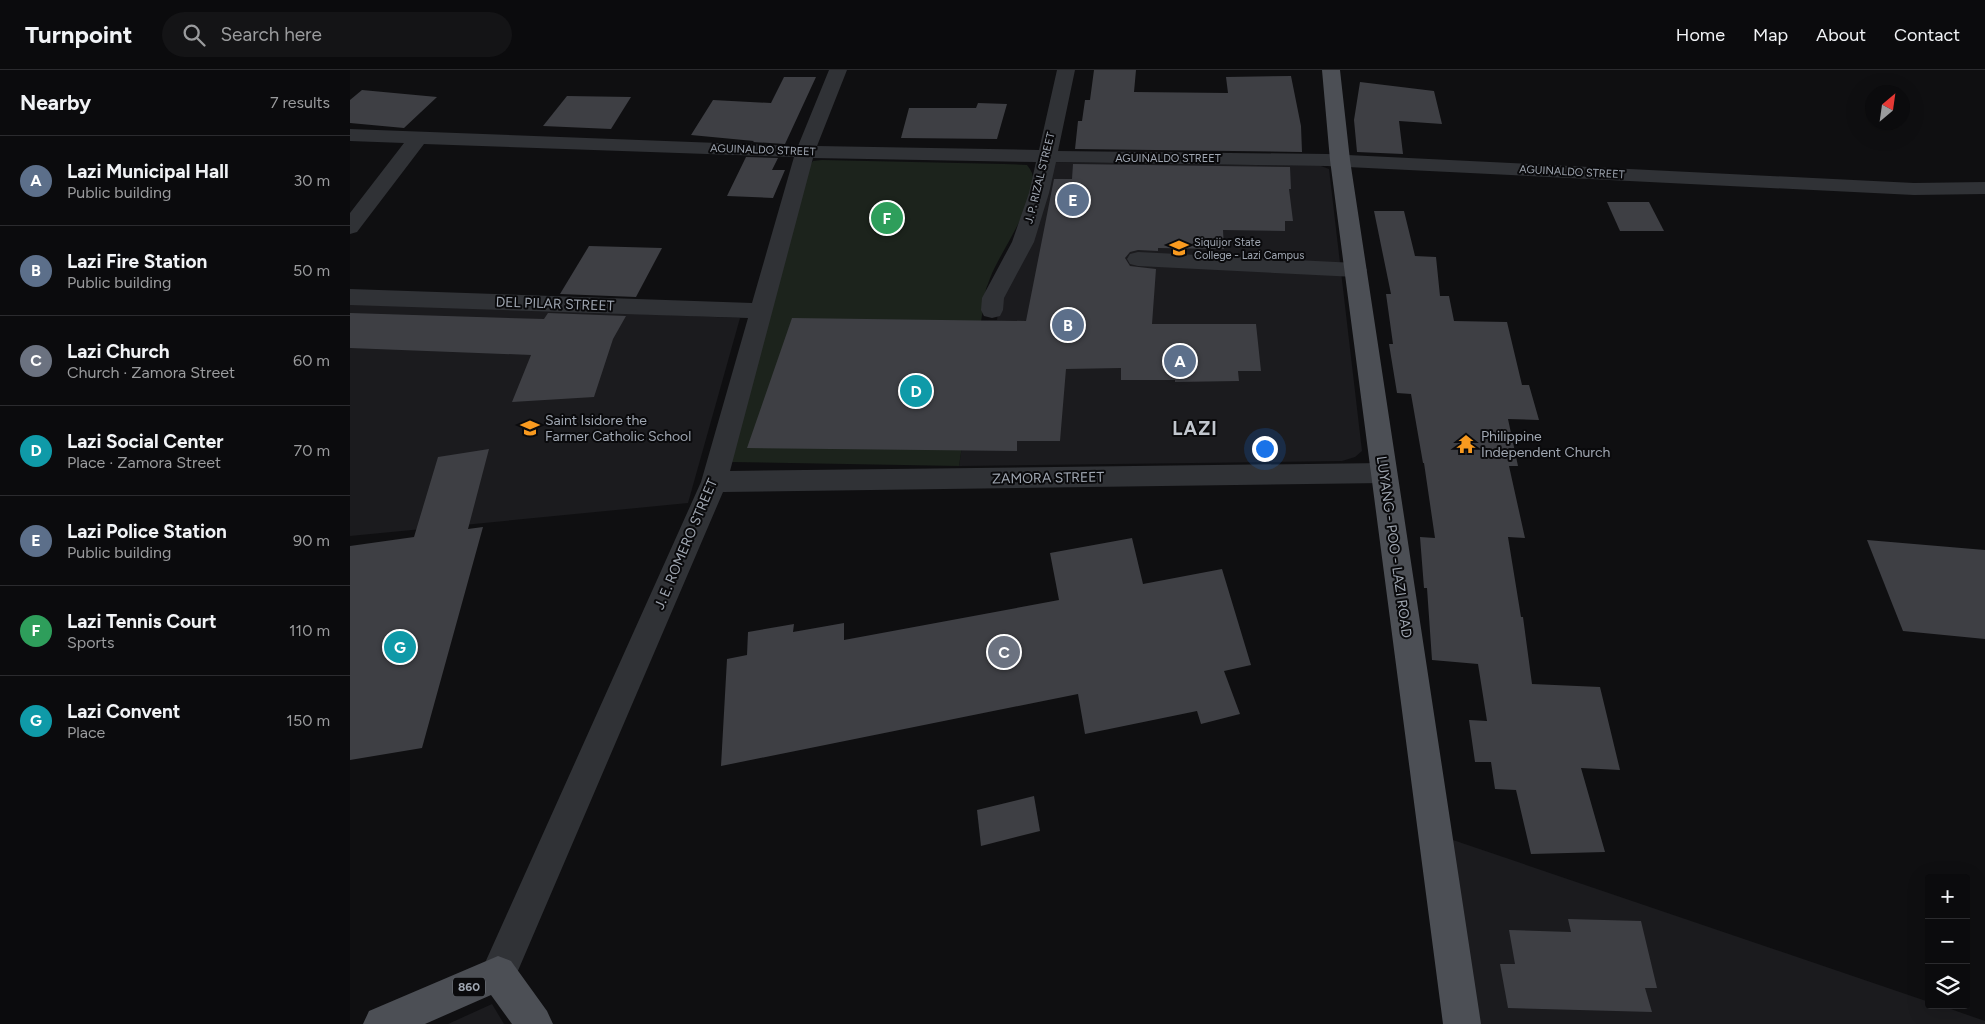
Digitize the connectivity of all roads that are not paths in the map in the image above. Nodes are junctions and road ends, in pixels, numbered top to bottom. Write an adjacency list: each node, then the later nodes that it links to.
1 (838, 70): 6 (street, J. E. ROMERO STREET)
2 (1066, 70): 7 (street, J. P. RIZAL STREET)
3 (1331, 70): 8 (main road, LUYANG - POO - LAZI ROAD)
4 (350, 135): 5 (street, AGUINALDO STREET)
5 (419, 137): 6 (street, AGUINALDO STREET); 10 (street)
6 (805, 152): 7 (street, AGUINALDO STREET); 15 (street, J. E. ROMERO STREET)
7 (1046, 157): 8 (street, AGUINALDO STREET); 14 (street, J. P. RIZAL STREET)
8 (1340, 160): 9 (street, AGUINALDO STREET); 12 (main road, LUYANG - POO - LAZI ROAD)
9 (1985, 188)
10 (350, 227)
11 (1138, 259): 12 (street)
12 (1356, 270): 16 (main road, LUYANG - POO - LAZI ROAD)
13 (350, 297): 15 (street, DEL PILAR STREET)
14 (992, 310)
15 (760, 311): 17 (street, J. E. ROMERO STREET)
16 (1383, 473): 17 (street, ZAMORA STREET); 21 (main road, LUYANG - POO - LAZI ROAD)
17 (714, 482): 18 (street, J. E. ROMERO STREET)
18 (498, 974): 19 (main road, 860); 20 (main road, 860)
19 (382, 1024)
20 (534, 1024)
21 (1462, 1024)

